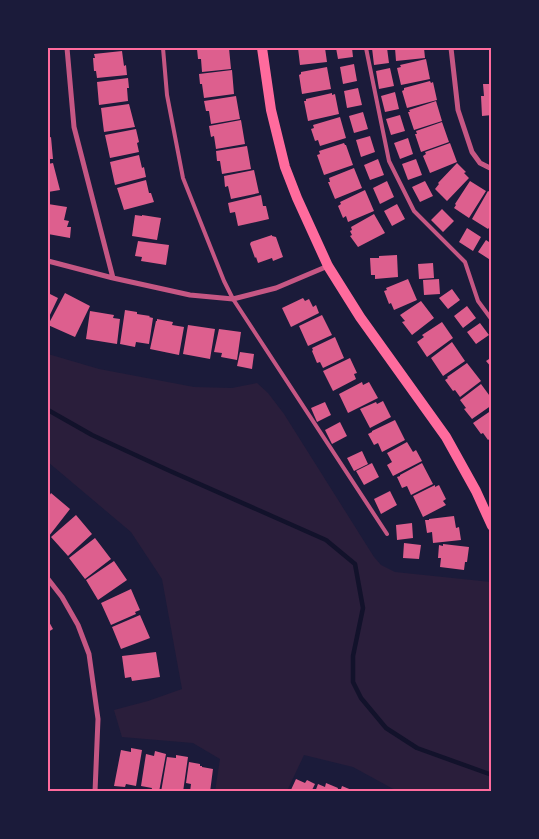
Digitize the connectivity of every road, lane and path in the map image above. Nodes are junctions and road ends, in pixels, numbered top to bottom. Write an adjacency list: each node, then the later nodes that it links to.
1 (67, 48): 9 (street)
2 (163, 48): 10 (lane)
3 (262, 48): 8 (main road)
4 (366, 48): 11 (lane)
5 (451, 48): 6 (street)
6 (492, 169)
7 (48, 261): 9 (street)
8 (328, 266): 10 (street); 12 (main road)
9 (113, 278): 10 (street)
10 (234, 299): 13 (lane)
11 (492, 320)
12 (492, 526)
13 (387, 534)
14 (48, 578): 15 (street)
15 (95, 792)

